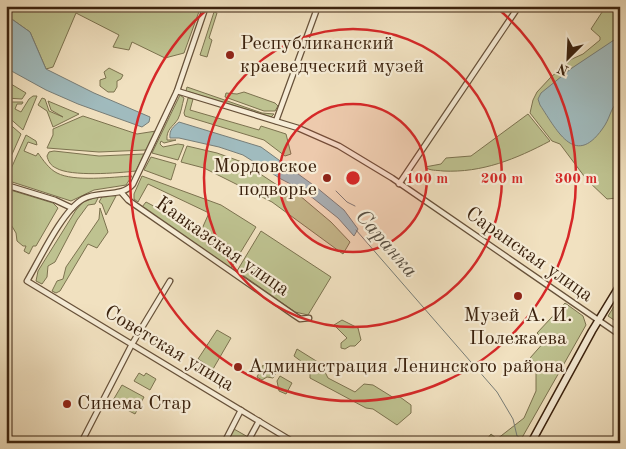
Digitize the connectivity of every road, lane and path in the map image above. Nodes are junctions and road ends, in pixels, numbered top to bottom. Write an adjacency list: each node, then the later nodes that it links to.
1 (206, 6): 4 (street)
2 (318, 6): 5 (street)
3 (519, 6): 6 (street)
4 (177, 91): 5 (street, Саранская улица); 8 (street)
5 (276, 121): 6 (street, Саранская улица)
6 (399, 184): 13 (street, Саранская улица)
7 (6, 185): 9 (street)
8 (121, 192): 9 (street); 12 (street, Кавказская улица)
9 (72, 208): 15 (street, Советская улица)
10 (170, 281): 15 (street)
11 (620, 285): 13 (main road)
12 (309, 318)
13 (598, 321): 14 (street, Саранская улица); 22 (main road)
14 (620, 334)
15 (132, 344): 16 (street, Советская улица); 18 (street)
16 (241, 410): 17 (street, Советская улица); 19 (street)
17 (258, 420): 20 (street); 21 (street, Советская улица)
18 (81, 443)
19 (224, 443)
20 (247, 443)
21 (295, 443)
22 (531, 443)

